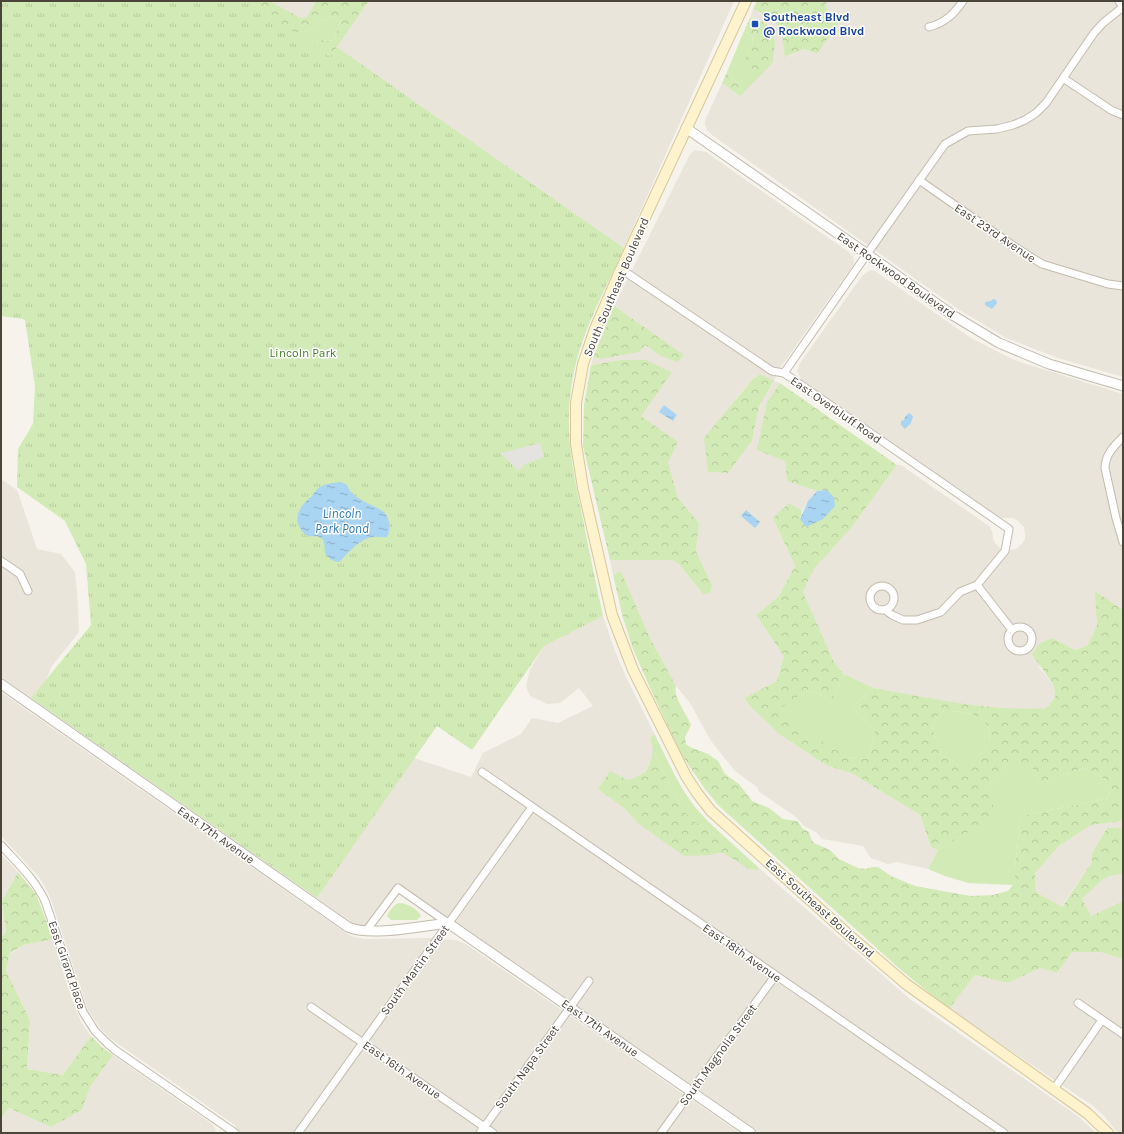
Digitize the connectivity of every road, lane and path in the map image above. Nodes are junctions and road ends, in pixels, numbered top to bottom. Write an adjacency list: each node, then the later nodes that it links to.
1 (746, 1): 8 (main road, South Southeast Boulevard)
2 (963, 1): 5 (street)
3 (1119, 1): 4 (street)
4 (1123, 7): 6 (street)
5 (929, 27)
6 (1063, 78): 7 (street); 9 (street)
7 (1123, 115)
8 (686, 128): 10 (street, East Rockwood Boulevard); 11 (main road, South Southeast Boulevard)
9 (918, 180): 10 (street); 12 (street, East 23rd Avenue)
10 (867, 254): 13 (street); 14 (street, East Rockwood Boulevard)
11 (622, 269): 13 (street, East Overbluff Road); 21 (main road, South Southeast Boulevard)
12 (1123, 286)
13 (784, 373): 18 (street, East Overbluff Road)
14 (1123, 386)
15 (1123, 437): 16 (street)
16 (1123, 542)
17 (1, 561): 19 (street)
18 (977, 585): 20 (street); 22 (street)
19 (28, 592)
20 (885, 610)
21 (612, 615): 37 (main road, East Southeast Boulevard)
22 (1012, 630)
23 (1, 684): 28 (street, East 17th Avenue)
24 (482, 772): 25 (street, East 18th Avenue)
25 (532, 807): 27 (street, South Martin Street); 29 (street, East 18th Avenue)
26 (1, 845): 39 (street, East Girard Place)
27 (448, 923): 28 (street, East 17th Avenue); 28 (street, East 17th Avenue); 33 (street, East 17th Avenue); 36 (street, South Martin Street)
28 (366, 931)
29 (775, 976): 38 (street, South Magnolia Street); 46 (street, East 18th Avenue)
30 (588, 981): 33 (street, South Napa Street)
31 (1078, 1003): 34 (street)
32 (311, 1007): 36 (street, East 16th Avenue)
33 (570, 1008): 38 (street, East 17th Avenue); 40 (street, South Napa Street)
34 (1102, 1020): 35 (street); 37 (street)
35 (1123, 1034)
36 (363, 1042): 40 (street, East 16th Avenue); 42 (street, South Martin Street)
37 (1054, 1089): 47 (main road, East Southeast Boulevard)
38 (691, 1092): 44 (street, South Magnolia Street); 45 (street, East 17th Avenue)
39 (226, 1130): 41 (street, East Girard Place)
40 (482, 1130): 43 (street, East 16th Avenue)
41 (235, 1133)
42 (298, 1133)
43 (493, 1133)
44 (661, 1133)
45 (751, 1133)
46 (1004, 1133)
47 (1108, 1133)

